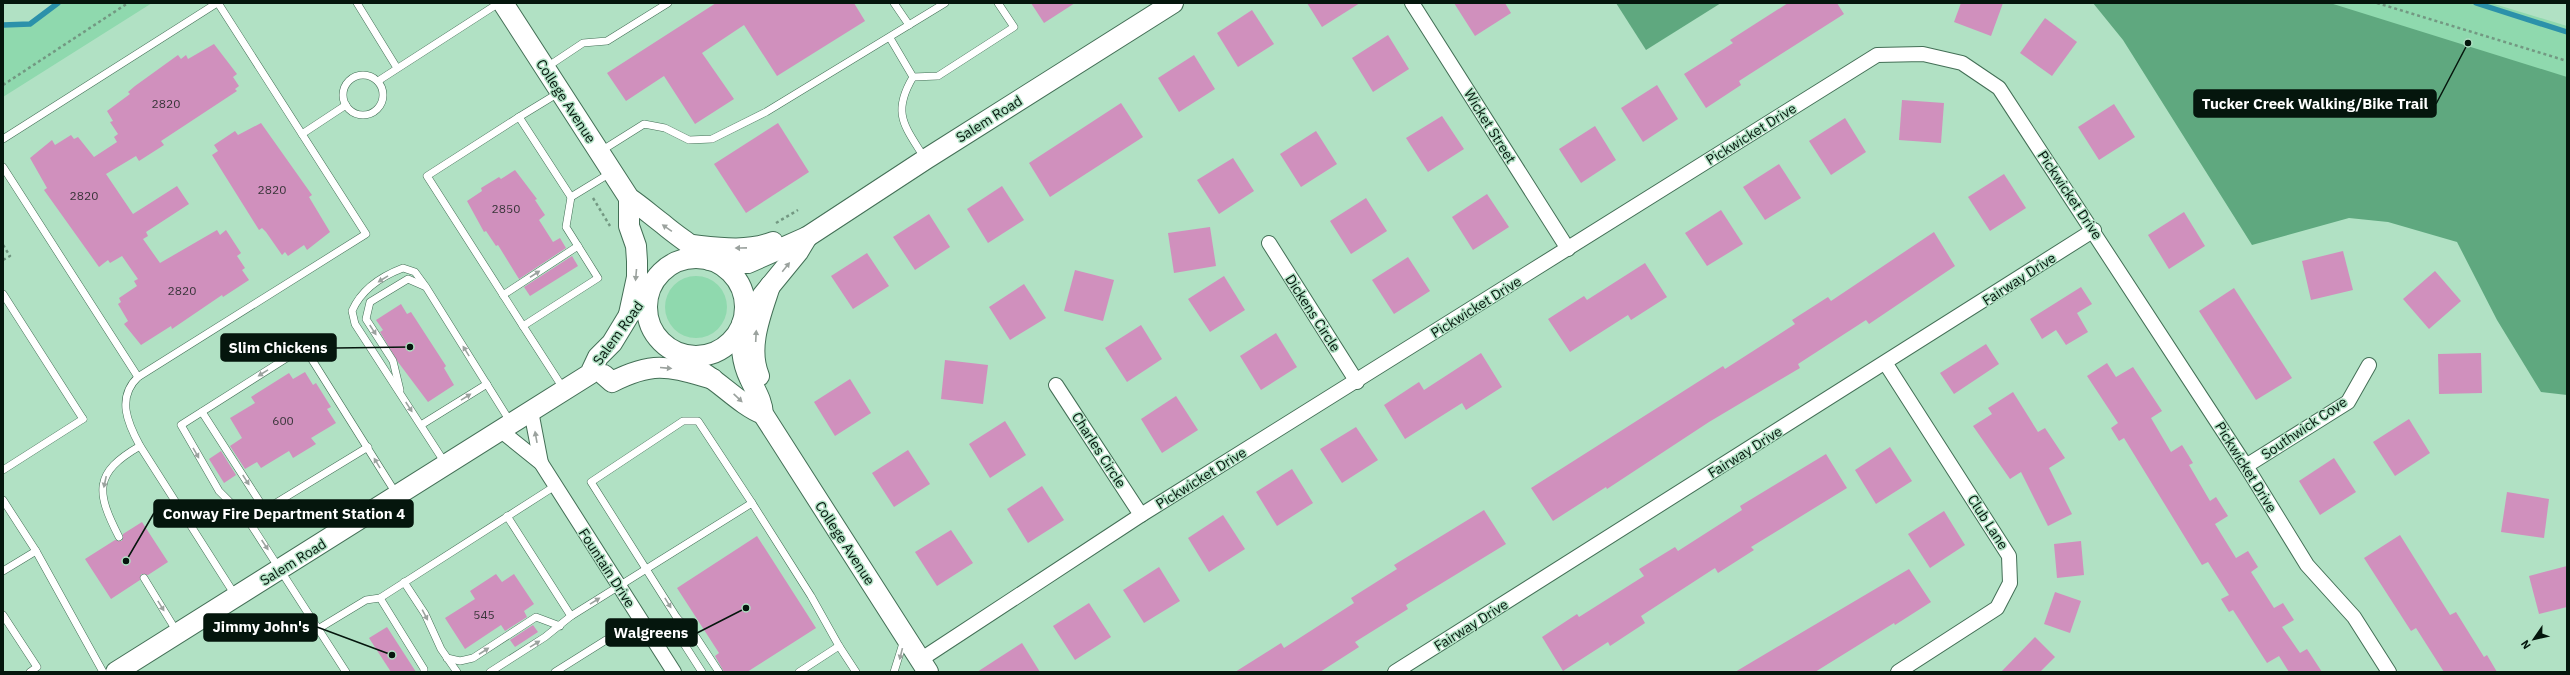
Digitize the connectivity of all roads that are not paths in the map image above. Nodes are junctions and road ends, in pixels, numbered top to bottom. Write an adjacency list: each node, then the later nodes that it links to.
1 (217, 3): 20 (lane); 21 (lane)
2 (357, 3): 13 (lane)
3 (499, 3): 13 (lane)
4 (503, 3): 14 (main road, College Avenue)
5 (668, 3): 14 (lane)
6 (894, 3): 11 (lane)
7 (945, 3): 11 (lane)
8 (998, 3): 15 (lane)
9 (1412, 3): 33 (street, Wicket Street)
10 (1164, 6): 23 (main road, Salem Road)
11 (909, 25): 12 (lane)
12 (890, 38): 15 (lane); 22 (lane)
13 (397, 68): 16 (lane)
14 (545, 68): 17 (main road, College Avenue)
15 (913, 77): 23 (lane)
16 (378, 81): 18 (lane); 18 (lane)
17 (560, 92): 19 (lane); 22 (main road, College Avenue)
18 (346, 105): 20 (lane)
19 (519, 117): 26 (lane); 39 (lane)
20 (302, 134): 47 (lane)
21 (3, 139)
22 (599, 153): 25 (main road, College Avenue)
23 (926, 159): 29 (main road, Salem Road)
24 (3, 167): 47 (lane)
25 (612, 172): 26 (lane); 27 (main road, College Avenue)
26 (571, 197): 32 (lane)
27 (629, 203): 31 (main road, College Avenue, one-way to 27); 37 (main road, College Avenue); 40 (main road, one-way to 40)
28 (2094, 230): 33 (street, Pickwicket Drive); 44 (street, Fairway Drive); 63 (street, Pickwicket Drive)
29 (799, 240): 31 (main road, one-way to 31); 34 (main road, Salem Road); 35 (main road, Salem Road, one-way to 29)
30 (1269, 244): 49 (street, Dickens Circle)
31 (692, 245): 34 (main road, College Avenue)
32 (578, 246): 39 (lane, one-way to 32); 42 (lane)
33 (1568, 249): 49 (street, Pickwicket Drive)
34 (714, 262): 37 (main road); 41 (main road)
35 (770, 286): 41 (main road, Salem Road); 54 (main road, one-way to 35)
36 (426, 287): 50 (lane, one-way to 36); 53 (lane, one-way to 53); 53 (lane, one-way to 53)
37 (650, 290): 40 (main road, Salem Road); 43 (main road)
38 (3, 294): 64 (lane)
39 (503, 295): 42 (lane)
40 (629, 314): 46 (main road, Salem Road)
41 (743, 321): 43 (main road); 54 (main road, College Avenue)
42 (523, 326): 52 (lane)
43 (680, 354): 46 (main road, Salem Road); 48 (main road, College Avenue)
44 (1886, 364): 108 (street, Fairway Drive); 109 (street, Club Lane)
45 (2369, 365): 63 (street, Southwick Cove)
46 (597, 374): 48 (main road, one-way to 48); 52 (main road, Salem Road)
47 (138, 377): 59 (lane)
48 (713, 379): 54 (main road, College Avenue, one-way to 54)
49 (1357, 382): 70 (street, Pickwicket Drive)
50 (487, 384): 57 (lane, one-way to 50); 58 (lane)
51 (1056, 385): 70 (street, Charles Circle)
52 (564, 390): 55 (main road, Salem Road)
53 (401, 395): 57 (lane, one-way to 57)
54 (762, 408): 89 (main road, College Avenue)
55 (531, 411): 58 (main road, Salem Road); 62 (street, Fountain Drive, one-way to 55)
56 (202, 412): 60 (lane, one-way to 56); 69 (lane, one-way to 69); 72 (lane, one-way to 72)
57 (421, 425): 61 (lane)
58 (506, 426): 61 (main road, Salem Road); 62 (street, Fountain Drive)
59 (140, 446): 73 (lane, one-way to 73); 81 (lane)
60 (368, 446): 66 (lane, one-way to 60); 69 (lane)
61 (446, 464): 66 (main road, Salem Road)
62 (540, 464): 65 (street, Fountain Drive)
63 (2246, 466): 110 (street, Pickwicket Drive)
64 (3, 470)
65 (555, 486): 71 (lane); 80 (street, Fountain Drive)
66 (398, 496): 75 (main road, Salem Road)
67 (3, 500): 74 (lane)
68 (752, 503): 76 (lane); 76 (lane); 91 (lane)
69 (265, 510): 72 (lane)
70 (1141, 515): 93 (street, Pickwicket Drive)
71 (507, 516): 79 (lane); 84 (lane)
72 (248, 520): 75 (lane, one-way to 75)
73 (119, 537)
74 (36, 551): 77 (lane); 95 (lane)
75 (281, 570): 81 (main road, Salem Road); 87 (lane)
76 (647, 570): 80 (lane); 85 (lane, one-way to 85)
77 (3, 571)
78 (144, 578): 88 (lane, one-way to 88)
79 (404, 582): 82 (lane); 92 (lane, one-way to 92)
80 (619, 587): 84 (lane, one-way to 80); 102 (street, Fountain Drive)
81 (236, 597): 88 (main road, Salem Road)
82 (380, 598): 87 (lane); 98 (lane)
83 (3, 615): 94 (lane)
84 (571, 616): 86 (lane)
85 (677, 618): 103 (lane); 104 (lane)
86 (560, 626): 92 (lane, one-way to 86); 100 (lane, one-way to 86)
87 (318, 629): 97 (lane)
88 (178, 633): 96 (main road, Salem Road)
89 (905, 636): 93 (main road, College Avenue); 107 (lane, one-way to 107)
90 (606, 640): 101 (lane)
91 (839, 646): 105 (lane); 106 (lane)
92 (447, 658): 99 (lane)
93 (924, 666)
94 (30, 672)
95 (103, 672)
96 (116, 672)
97 (346, 672)
98 (424, 672)
99 (457, 672)
100 (490, 672)
101 (555, 672)
102 (674, 672)
103 (702, 672)
104 (719, 672)
105 (799, 672)
106 (856, 672)
107 (894, 672)
108 (1395, 672)
109 (1898, 672)
110 (2389, 672)

